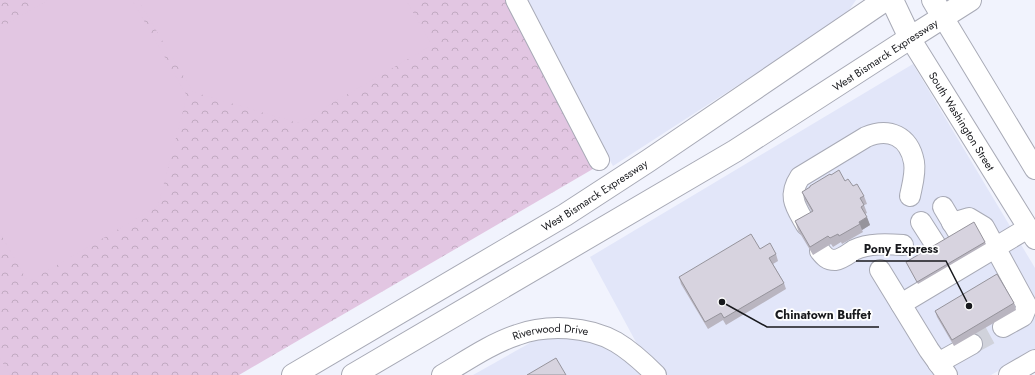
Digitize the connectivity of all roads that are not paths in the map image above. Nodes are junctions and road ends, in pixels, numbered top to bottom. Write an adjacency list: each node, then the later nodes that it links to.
1 (516, 0): 7 (street)
2 (885, 0): 24 (main road, West Bismarck Expressway)
3 (892, 0): 6 (main road, South Washington Street)
4 (970, 0): 5 (main road, West Bismarck Expressway)
5 (938, 9): 6 (main road, West Bismarck Expressway); 8 (street)
6 (910, 38): 13 (street, South Washington Street); 25 (main road, West Bismarck Expressway)
7 (598, 160)
8 (1035, 169)
9 (910, 196): 12 (street)
10 (951, 221): 15 (street)
11 (921, 222): 14 (street)
12 (806, 225)
13 (1031, 234): 15 (street)
14 (937, 247)
15 (995, 247): 19 (street); 20 (street)
16 (820, 251): 17 (street)
17 (918, 258)
18 (880, 270): 19 (street)
19 (900, 304): 23 (street)
20 (1003, 327)
21 (972, 344): 23 (street)
22 (1035, 360): 28 (street)
23 (942, 369)
24 (293, 375)
25 (353, 375)
26 (442, 375): 27 (street, Riverwood Drive)
27 (656, 375)
28 (1009, 375)

